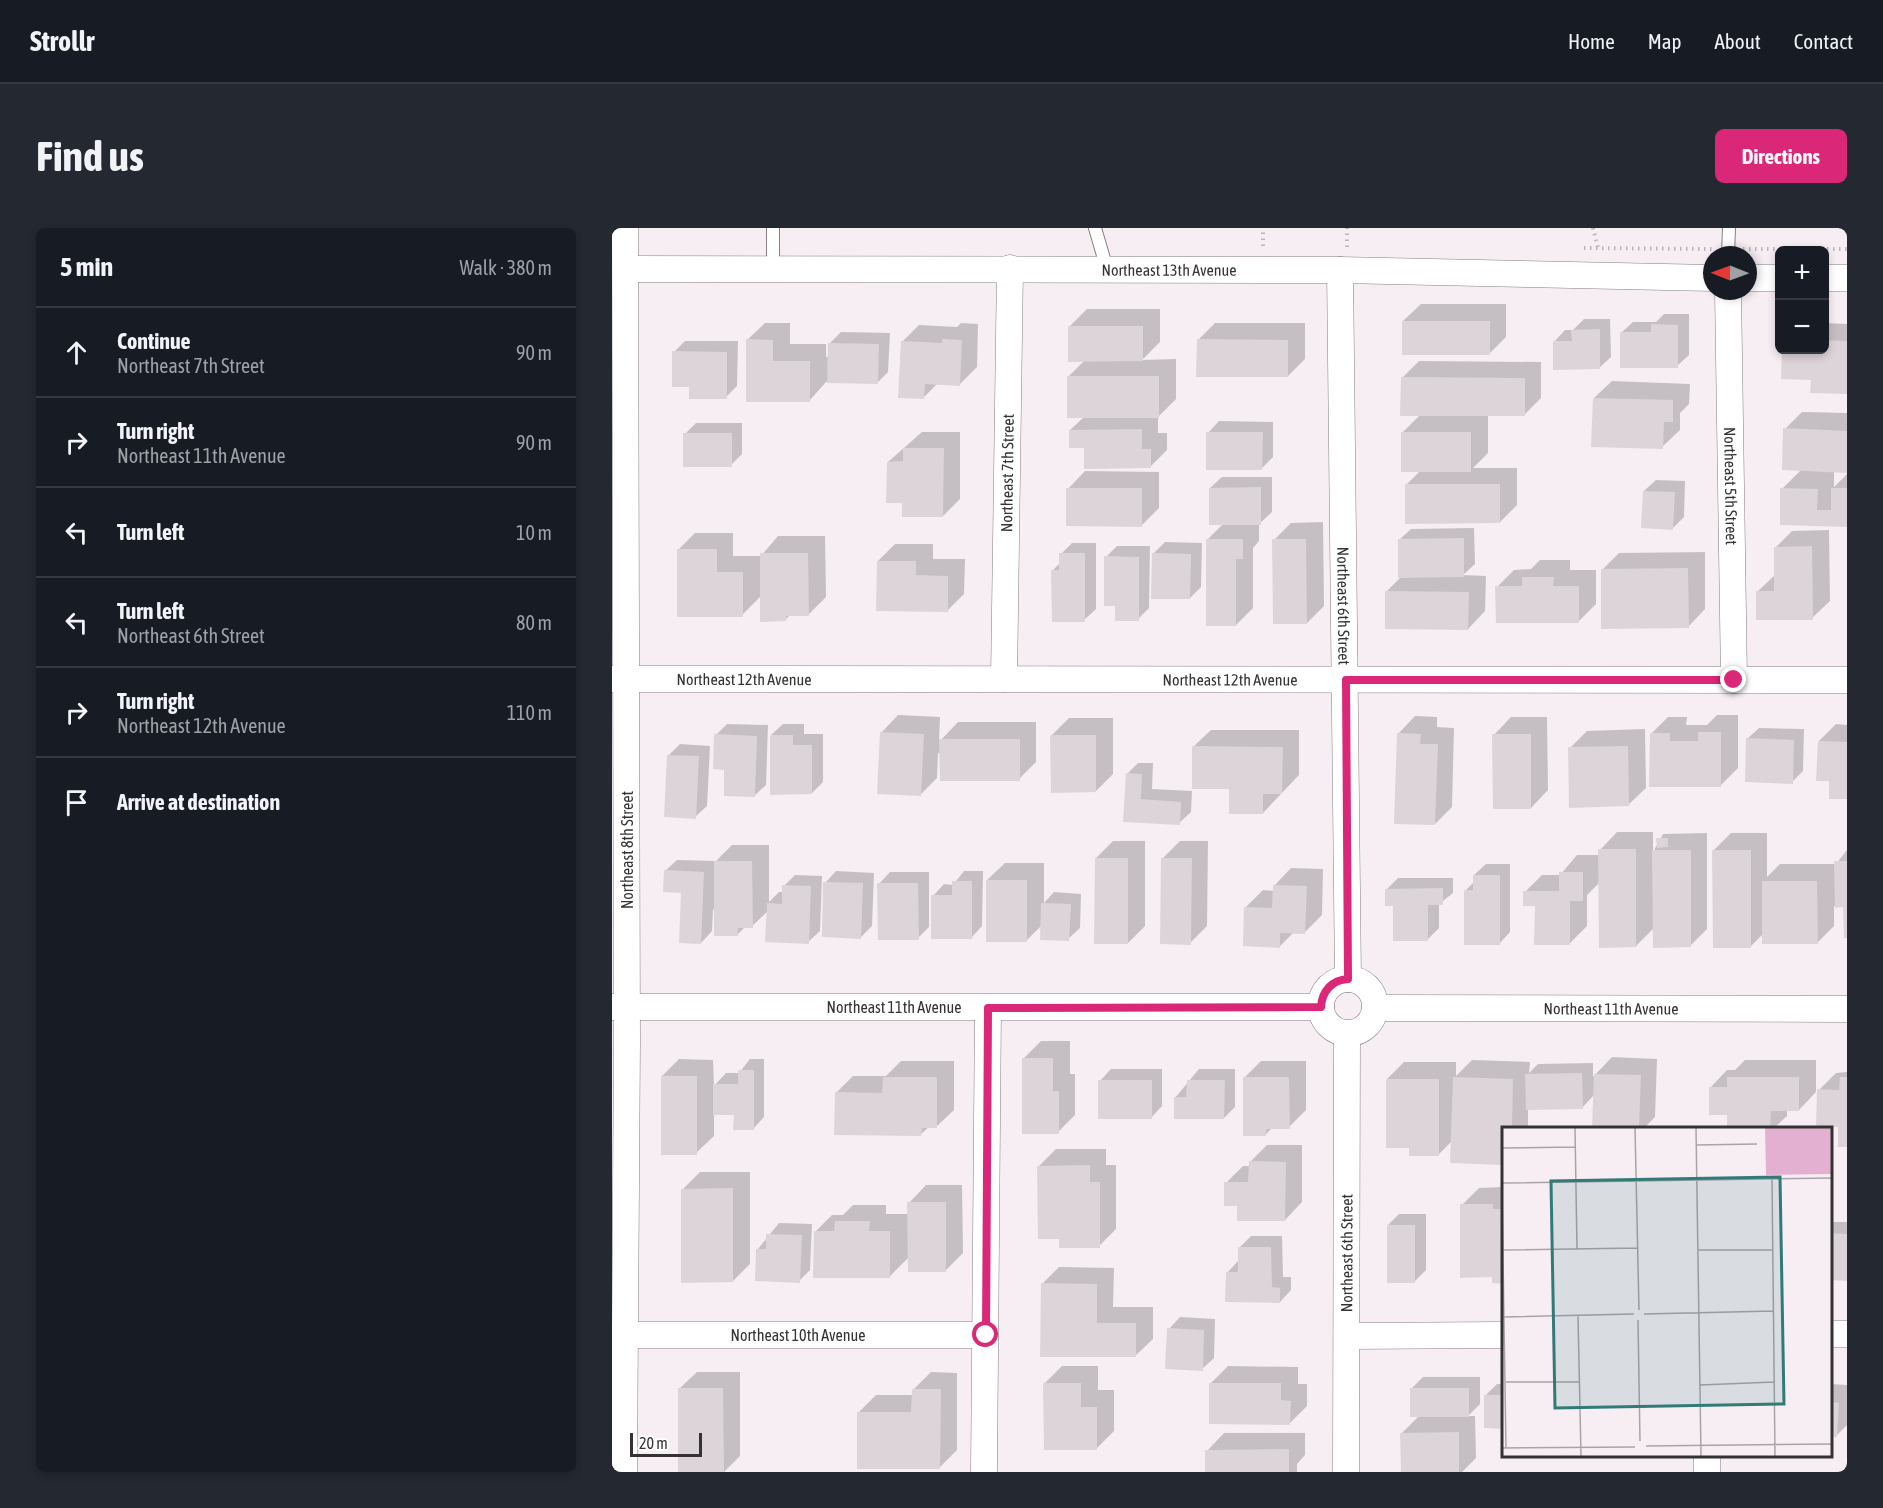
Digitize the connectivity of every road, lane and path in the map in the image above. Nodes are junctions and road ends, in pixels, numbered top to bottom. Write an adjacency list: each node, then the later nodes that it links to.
1 (625, 228): 13 (street, Northeast 8th Street)
2 (773, 228): 14 (lane)
3 (1095, 228): 15 (lane)
4 (1263, 228): 9 (path)
5 (1347, 228): 11 (path)
6 (1593, 228): 10 (path)
7 (1729, 228): 8 (lane)
8 (1728, 246)
9 (1263, 247)
10 (1598, 248)
11 (1344, 259): 15 (street, Northeast 13th Avenue); 16 (street, Northeast 13th Avenue); 24 (street, Northeast 6th Street)
12 (1010, 268): 14 (street, Northeast 13th Avenue); 15 (street, Northeast 13th Avenue); 23 (street, Northeast 7th Street)
13 (626, 269): 14 (street, Northeast 13th Avenue); 22 (street, Northeast 8th Street)
14 (773, 269)
15 (1107, 269)
16 (1703, 278)
17 (1757, 278): 18 (street)
18 (1775, 278)
19 (1829, 278): 20 (street)
20 (1847, 278)
21 (1728, 300): 25 (street, Northeast 5th Street)
22 (620, 679): 23 (street, Northeast 12th Avenue); 28 (street, Northeast 8th Street)
23 (1005, 679): 24 (street, Northeast 12th Avenue)
24 (1346, 680): 25 (street, Northeast 12th Avenue); 27 (street, Northeast 6th Street)
25 (1734, 680): 26 (street, Northeast 12th Avenue)
26 (1847, 680)
27 (1348, 979): 29 (street); 31 (street)
28 (620, 1007): 30 (street, Northeast 11th Avenue); 34 (street, Northeast 8th Street)
29 (1321, 1007): 30 (street, Northeast 11th Avenue); 33 (street)
30 (988, 1008): 35 (street)
31 (1375, 1008): 32 (street, Northeast 11th Avenue); 33 (street)
32 (1847, 1009)
33 (1347, 1034): 37 (street, Northeast 6th Street)
34 (619, 1335): 35 (street, Northeast 10th Avenue); 38 (street, Northeast 8th Street)
35 (986, 1335): 39 (street)
36 (1502, 1335): 37 (street)
37 (1347, 1336): 40 (street, Northeast 6th Street)
38 (624, 1472)
39 (984, 1472)
40 (1346, 1472)

